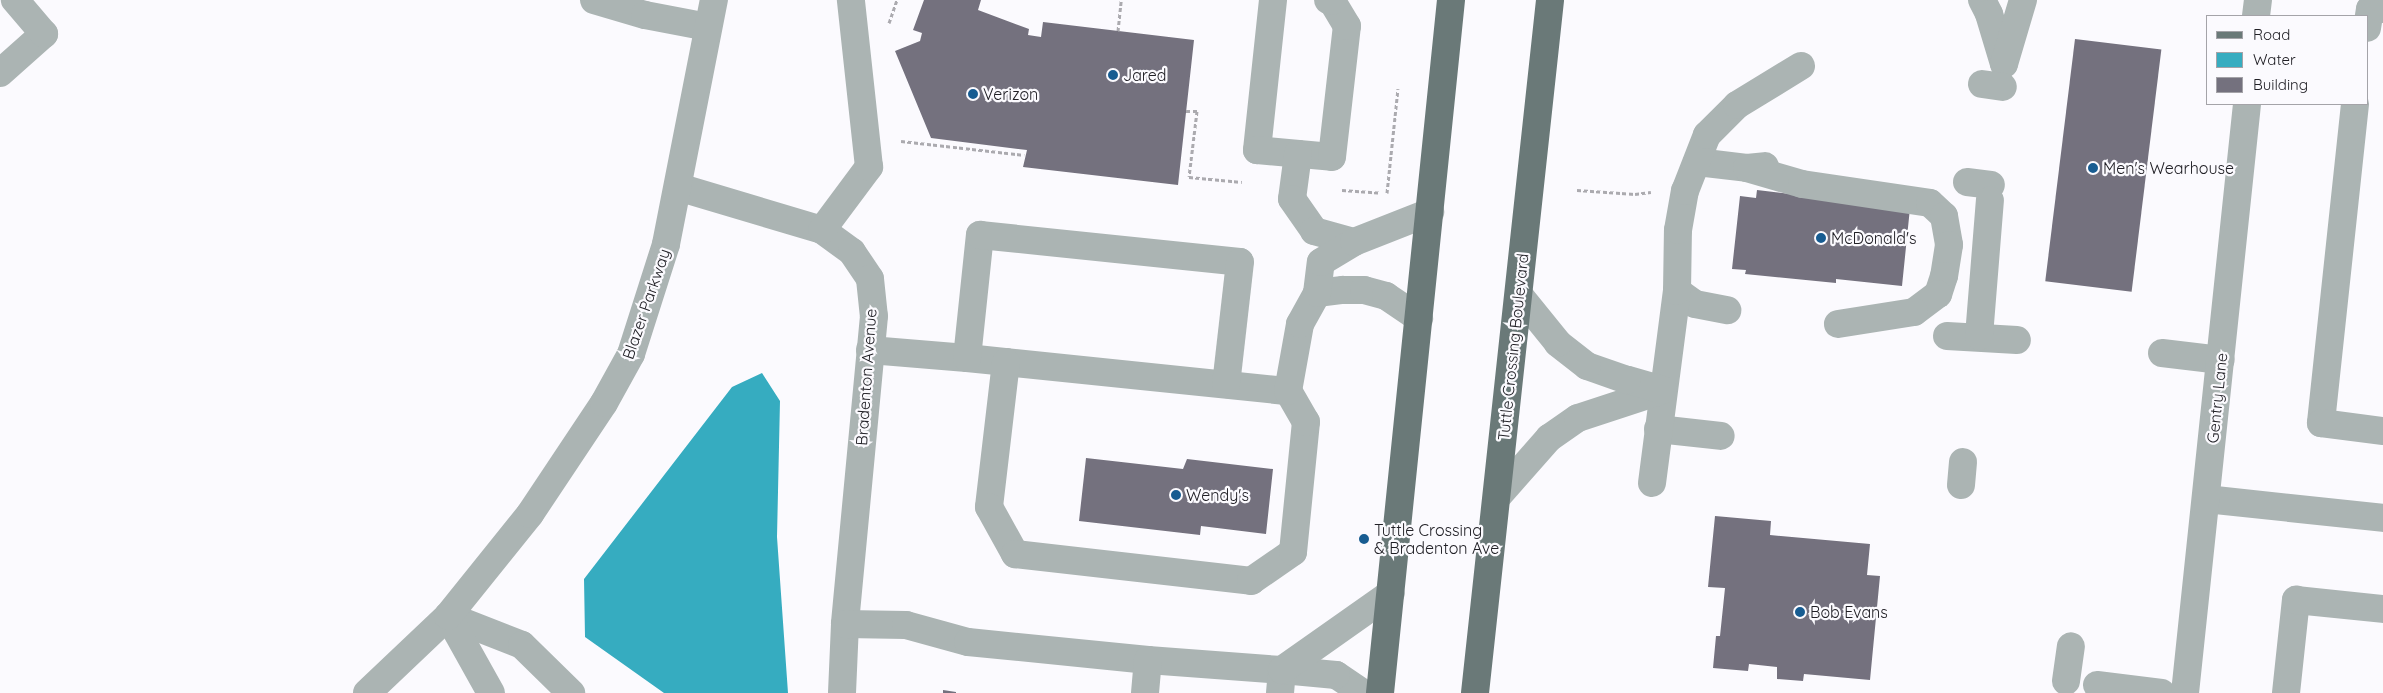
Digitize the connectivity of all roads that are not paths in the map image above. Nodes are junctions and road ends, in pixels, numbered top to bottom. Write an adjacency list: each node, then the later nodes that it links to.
1 (15, 0): 17 (street)
2 (594, 0): 15 (street)
3 (714, 0): 15 (street, Blazer Parkway)
4 (851, 0): 27 (street)
5 (1273, 0): 20 (street)
6 (1328, 0): 20 (street)
7 (1451, 0): 26 (main road)
8 (1550, 0): 31 (main road, Tuttle Crossing Boulevard)
9 (1982, 0): 10 (street)
10 (2023, 0)
11 (2258, 0): 13 (street)
12 (2383, 9): 14 (street)
13 (2256, 15)
14 (2368, 22)
15 (708, 27): 24 (street, Blazer Parkway)
16 (1801, 66): 21 (street)
17 (0, 72)
18 (2247, 105): 41 (street, Gentry Lane)
19 (2355, 105): 47 (street)
20 (1298, 154): 28 (street)
21 (1697, 162): 23 (street); 29 (street)
22 (1786, 163): 23 (street)
23 (1747, 168): 34 (street)
24 (678, 187): 27 (street, Bradenton Avenue); 55 (street, Blazer Parkway)
25 (1983, 189): 36 (street)
26 (1430, 212): 28 (street); 33 (main road)
27 (822, 230): 38 (street, Bradenton Avenue)
28 (1354, 242): 30 (street)
29 (1677, 291): 32 (street); 44 (street)
30 (1317, 293): 33 (street); 45 (street)
31 (1519, 295): 44 (street); 50 (main road, Tuttle Crossing Boulevard)
32 (1727, 310)
33 (1419, 318): 53 (main road)
34 (1838, 324)
35 (1947, 336): 36 (street)
36 (1979, 336): 37 (street)
37 (2017, 340)
38 (870, 350): 40 (street); 56 (street, Bradenton Avenue)
39 (2162, 353): 41 (street)
40 (967, 358): 42 (street); 43 (street)
41 (2221, 360): 51 (street, Gentry Lane)
42 (1006, 362): 43 (street); 45 (street)
43 (1226, 384): 45 (street)
44 (1663, 390): 46 (street); 50 (street)
45 (1288, 391)
46 (1658, 429): 48 (street); 49 (street)
47 (2383, 431)
48 (1721, 436)
49 (1652, 483)
50 (1497, 497): 69 (main road, Tuttle Crossing Boulevard)
51 (2206, 499): 52 (street); 71 (street, Gentry Lane)
52 (2383, 518)
53 (1391, 593): 59 (street); 68 (main road)
54 (2383, 609): 72 (street)
55 (448, 616): 62 (street, Blazer Parkway); 63 (street); 64 (street)
56 (846, 624): 58 (street); 65 (street, Bradenton Avenue)
57 (2071, 646): 60 (street)
58 (1148, 660): 59 (street); 66 (street)
59 (1281, 682): 67 (street)
60 (2066, 682)
61 (2097, 685): 70 (street)
62 (367, 693)
63 (491, 693)
64 (571, 693)
65 (842, 693)
66 (1145, 693)
67 (1363, 693)
68 (1380, 693)
69 (1475, 693)
70 (2162, 693)
71 (2185, 693)
72 (2286, 693)

